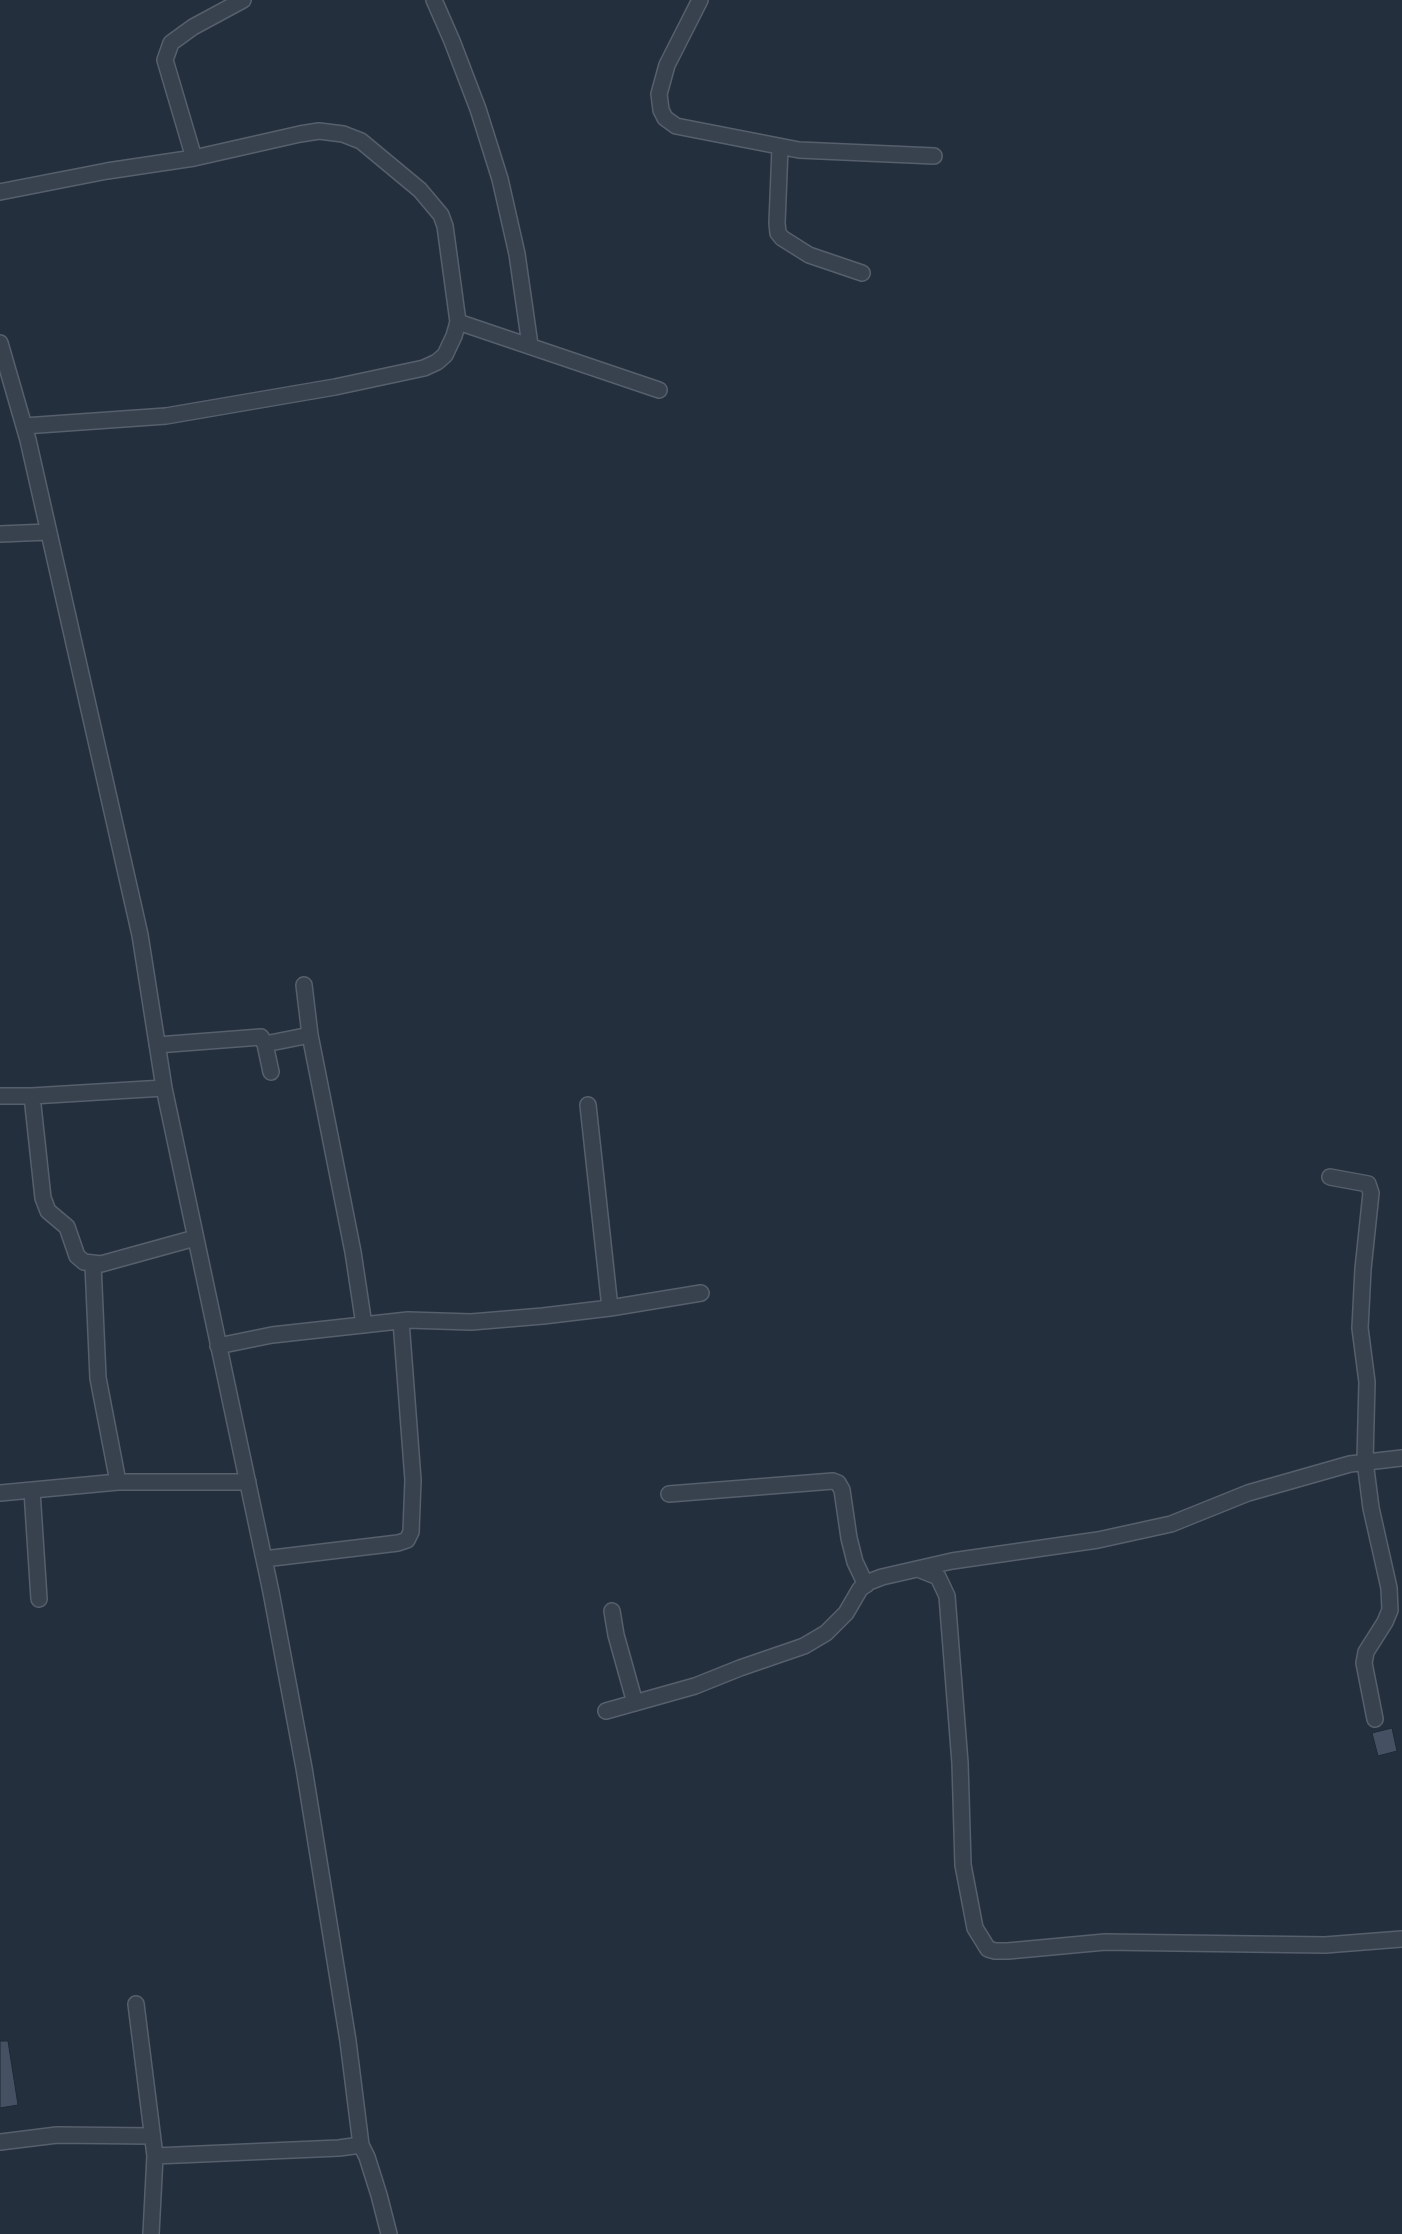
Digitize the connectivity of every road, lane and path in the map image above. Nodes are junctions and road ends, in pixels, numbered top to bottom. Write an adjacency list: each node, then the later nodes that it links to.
1 (243, 0): 6 (street)
2 (434, 0): 11 (street)
3 (700, 0): 4 (street)
4 (780, 148): 5 (street); 8 (street)
5 (934, 156)
6 (194, 158): 7 (street); 9 (street)
7 (0, 192)
8 (862, 273)
9 (458, 322): 11 (street); 13 (street)
10 (0, 343): 13 (street)
11 (530, 346): 12 (street)
12 (659, 390)
13 (24, 426): 14 (street)
14 (48, 532): 15 (street); 19 (street)
15 (0, 534)
16 (304, 985): 17 (street)
17 (310, 1036): 18 (street); 31 (street)
18 (264, 1044): 19 (street); 20 (street)
19 (157, 1045): 21 (street)
20 (270, 1072)
21 (164, 1088): 23 (street); 26 (street)
22 (0, 1096): 23 (street)
23 (32, 1096): 27 (street)
24 (588, 1105): 29 (street)
25 (1330, 1177): 34 (street)
26 (196, 1238): 27 (street); 32 (street)
27 (93, 1264): 35 (street)
28 (701, 1293): 29 (street)
29 (610, 1308): 30 (street)
30 (401, 1321): 31 (street); 40 (street)
31 (364, 1325): 32 (street)
32 (218, 1346): 36 (street)
33 (1402, 1458): 34 (street)
34 (1365, 1461): 41 (street); 47 (street)
35 (118, 1482): 36 (street); 37 (street)
36 (248, 1482): 40 (street)
37 (32, 1491): 38 (street); 43 (street)
38 (0, 1493)
39 (669, 1494): 42 (street)
40 (264, 1559): 52 (street)
41 (918, 1569): 42 (street); 48 (street)
42 (866, 1585): 45 (street)
43 (39, 1599)
44 (612, 1612): 45 (street)
45 (635, 1703): 46 (street)
46 (606, 1711)
47 (1375, 1718)
48 (1402, 1939)
49 (136, 2004): 50 (street)
50 (152, 2136): 51 (street); 53 (street)
51 (0, 2142)
52 (361, 2145): 53 (street); 55 (street)
53 (155, 2156): 54 (street)
54 (151, 2234)
55 (389, 2234)

